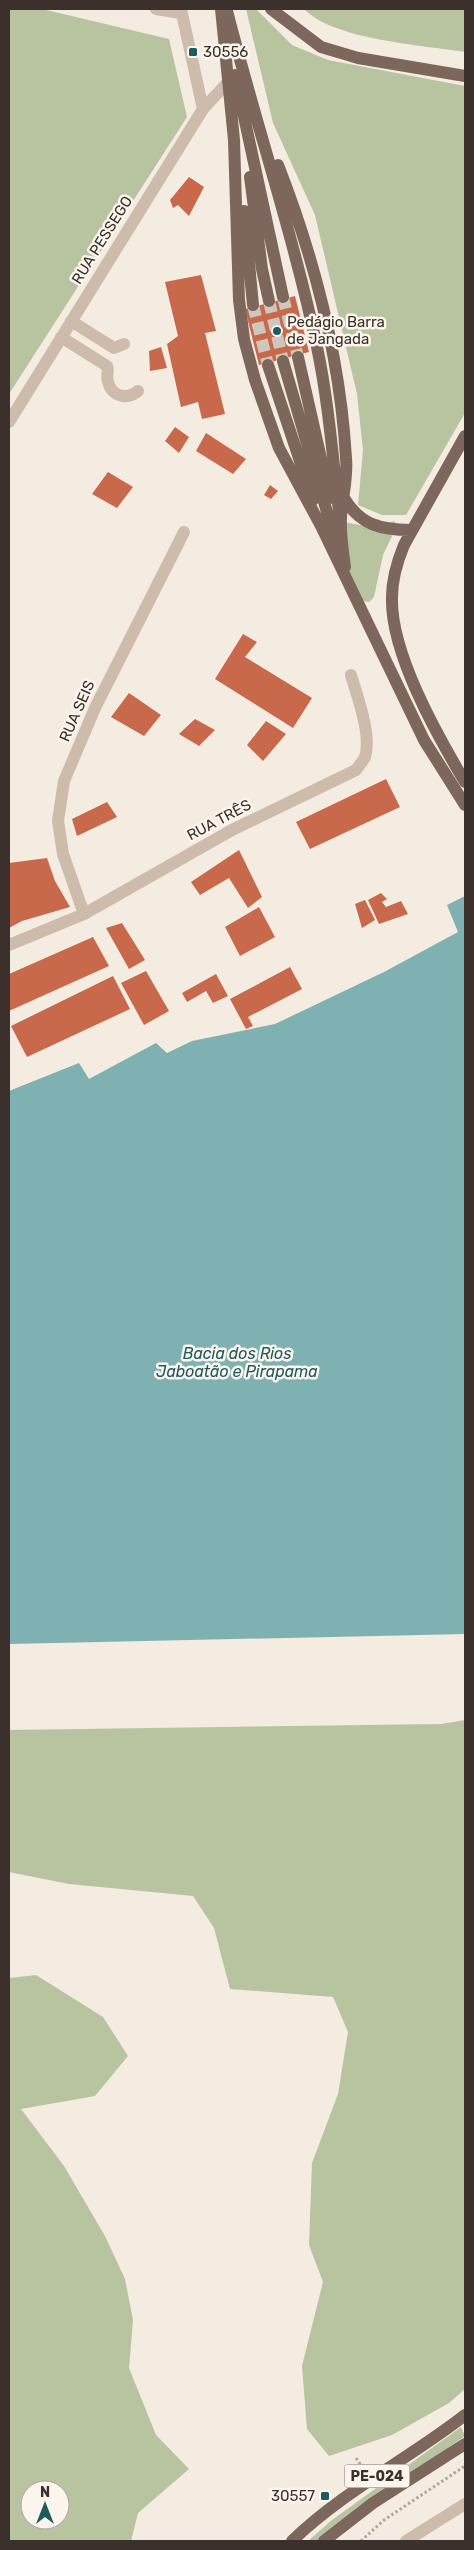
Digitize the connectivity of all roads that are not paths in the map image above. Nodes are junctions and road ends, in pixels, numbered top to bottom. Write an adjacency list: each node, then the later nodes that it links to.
1 (156, 9): 5 (street)
2 (221, 9): 6 (main road); 12 (main road)
3 (227, 9): 7 (main road)
4 (271, 9): 8 (main road)
5 (181, 11): 10 (street)
6 (223, 34): 9 (main road); 13 (main road)
7 (242, 69): 24 (main road); 25 (main road)
8 (465, 76)
9 (229, 81): 10 (street, RUA PESSEGO); 11 (main road)
10 (203, 109): 15 (street, RUA PESSEGO)
11 (234, 140): 14 (main road); 26 (main road)
12 (283, 296)
13 (269, 301)
14 (253, 305)
15 (71, 322): 16 (street, RUA PESSEGO); 17 (street)
16 (61, 337): 21 (street); 22 (street, RUA PESSEGO)
17 (124, 344)
18 (298, 357): 29 (main road)
19 (283, 361): 29 (main road)
20 (268, 365): 26 (main road)
21 (138, 391)
22 (9, 422)
23 (465, 436): 27 (main road)
24 (344, 498): 25 (main road); 27 (main road)
25 (340, 520): 29 (main road)
26 (321, 526): 29 (main road)
27 (411, 530): 31 (main road)
28 (184, 532): 33 (street, RUA SEIS)
29 (346, 576): 32 (main road)
30 (351, 675): 33 (street, RUA TRÊS)
31 (465, 782)
32 (465, 805)
33 (84, 914): 34 (street, RUA TRÊS)
34 (9, 945)
35 (465, 2415): 38 (main road, PE-024)
36 (465, 2444): 39 (main road, PE-024)
37 (465, 2504): 40 (street)
38 (292, 2541)
39 (324, 2541)
40 (406, 2541)

